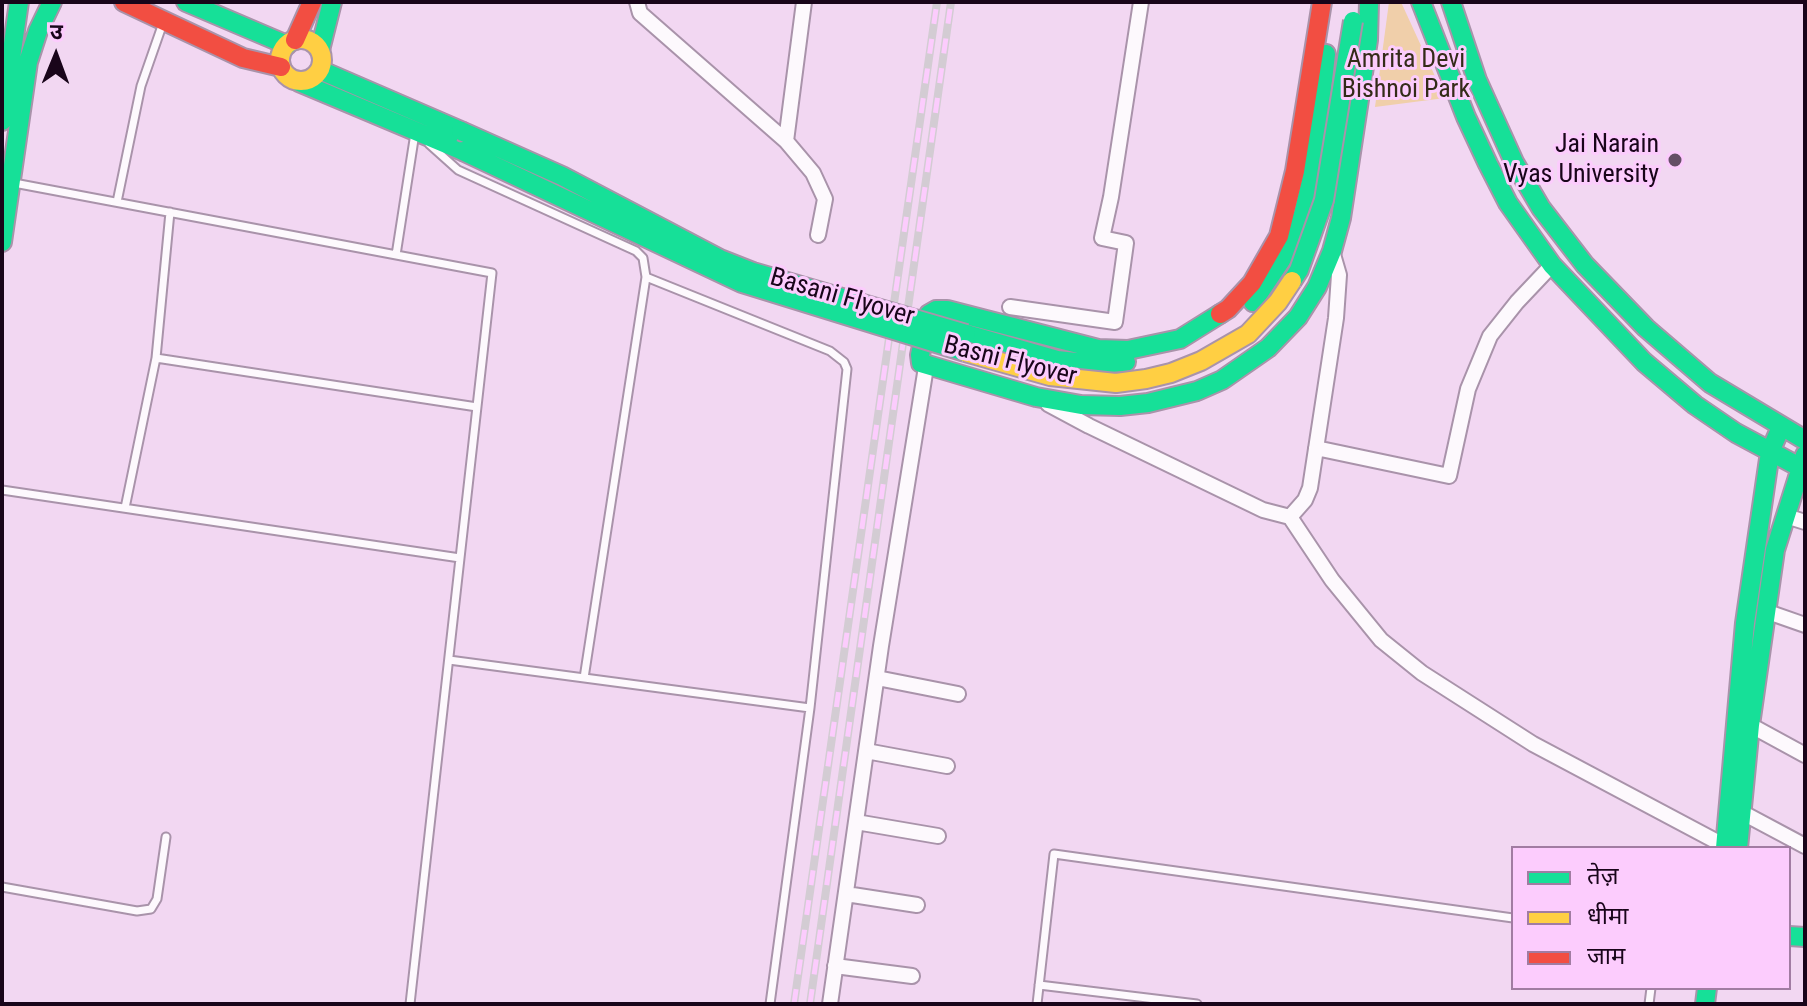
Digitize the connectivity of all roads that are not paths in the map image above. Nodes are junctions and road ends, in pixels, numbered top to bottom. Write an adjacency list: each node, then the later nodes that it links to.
1 (19, 2): 21 (main road)
2 (52, 2): 24 (main road)
3 (124, 2): 15 (main road)
4 (186, 2): 16 (main road)
5 (312, 2): 16 (main road)
6 (332, 2): 17 (main road)
7 (637, 2): 23 (street)
8 (804, 2): 23 (street)
9 (1141, 2): 33 (street)
10 (1369, 2): 29 (main road)
11 (1421, 2): 31 (main road)
12 (1451, 2): 38 (main road)
13 (1329, 6): 19 (main road, Basani Flyover, bridge); 35 (main road)
14 (1355, 11): 22 (main road, Basni Flyover, bridge)
15 (164, 21): 18 (main road); 25 (lane)
16 (291, 42): 17 (main road); 18 (main road)
17 (320, 50): 19 (main road)
18 (281, 67): 20 (main road)
19 (320, 70): 20 (main road)
20 (299, 82): 22 (main road)
21 (2, 121)
22 (415, 131): 30 (lane); 32 (lane)
23 (786, 141): 27 (street)
24 (7, 182): 25 (lane); 28 (main road)
25 (117, 202): 26 (lane)
26 (170, 212): 30 (lane); 34 (lane)
27 (818, 235)
28 (2, 242)
29 (1332, 251): 36 (main road); 40 (street)
30 (396, 255): 37 (lane)
31 (1552, 265): 40 (street); 41 (main road)
32 (646, 277): 52 (lane); 55 (lane)
33 (1010, 307)
34 (156, 358): 37 (lane); 44 (lane)
35 (926, 367): 36 (main road); 53 (street)
36 (1036, 397): 46 (street)
37 (477, 407): 48 (lane)
38 (1781, 427): 39 (main road); 41 (main road)
39 (1805, 440)
40 (1316, 448): 46 (street)
41 (1770, 452): 42 (main road); 65 (main road)
42 (1804, 464): 45 (main road)
43 (2, 490): 44 (lane)
44 (125, 508): 48 (lane)
45 (1786, 516): 47 (street); 49 (main road)
46 (1290, 517): 64 (street)
47 (1805, 522)
48 (460, 558): 51 (lane)
49 (1765, 611): 50 (street); 56 (main road)
50 (1805, 625)
51 (449, 660): 52 (lane); 76 (lane)
52 (584, 678): 55 (lane)
53 (877, 678): 54 (street); 57 (street)
54 (958, 694)
55 (810, 708): 77 (lane)
56 (1750, 725): 58 (street); 60 (main road)
57 (866, 751): 59 (street); 61 (street)
58 (1805, 755)
59 (947, 766)
60 (1743, 813): 66 (main road); 67 (street)
61 (856, 822): 62 (street); 69 (street)
62 (938, 836)
63 (166, 837): 68 (lane)
64 (1727, 846)
65 (1729, 846)
66 (1729, 846)
67 (1805, 846)
68 (2, 887)
69 (846, 894): 70 (street); 72 (street)
70 (917, 905)
71 (1511, 918): 74 (lane)
72 (835, 966): 73 (street); 78 (street)
73 (912, 976)
74 (1039, 985): 75 (lane); 79 (lane)
75 (1154, 1002): 80 (lane)
76 (410, 1004)
77 (770, 1004)
78 (830, 1004)
79 (1037, 1004)
80 (1197, 1004)

